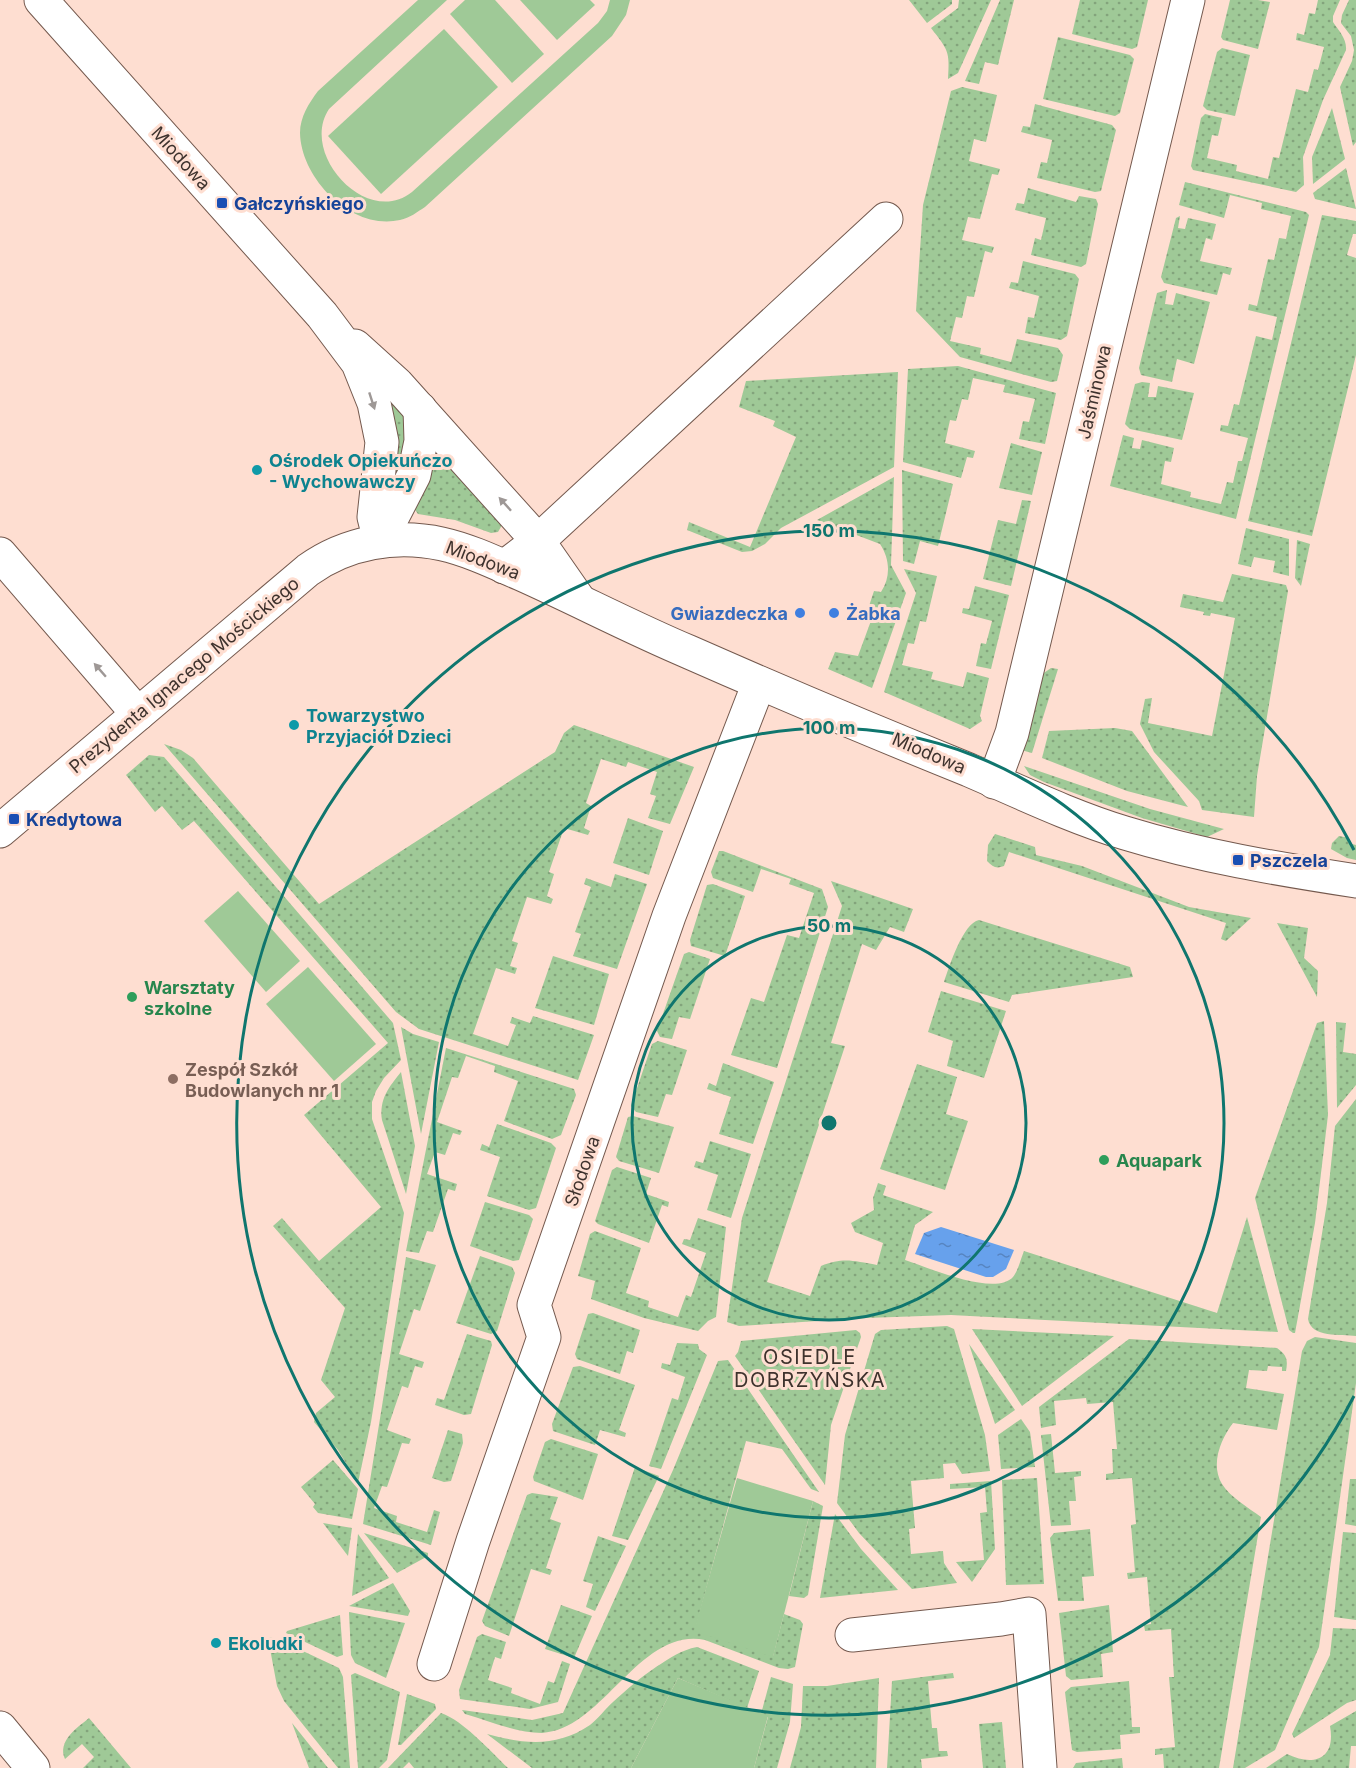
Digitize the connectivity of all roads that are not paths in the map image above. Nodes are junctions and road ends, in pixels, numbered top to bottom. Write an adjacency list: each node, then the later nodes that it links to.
1 (41, 0): 4 (street, Miodowa)
2 (1188, 0): 13 (street, Jaśminowa)
3 (886, 219): 7 (street)
4 (322, 315): 5 (street); 6 (street, one-way to 6)
5 (420, 409): 6 (street); 7 (street, one-way to 5)
6 (380, 541): 9 (street, Miodowa); 12 (street, Prezydenta Ignacego Mościckiego)
7 (538, 541): 9 (street); 10 (street)
8 (0, 554): 12 (street, one-way to 8)
9 (504, 567): 10 (street, Miodowa)
10 (579, 600): 11 (street, Miodowa)
11 (759, 683): 13 (street, Miodowa); 17 (street, Słodowa)
12 (138, 714): 14 (street, Prezydenta Ignacego Mościckiego)
13 (994, 782): 15 (street, Miodowa)
14 (0, 831)
15 (1356, 881)
16 (852, 1635): 20 (street)
17 (434, 1664)
18 (0, 1728): 19 (street)
19 (33, 1768)
20 (1040, 1768)

